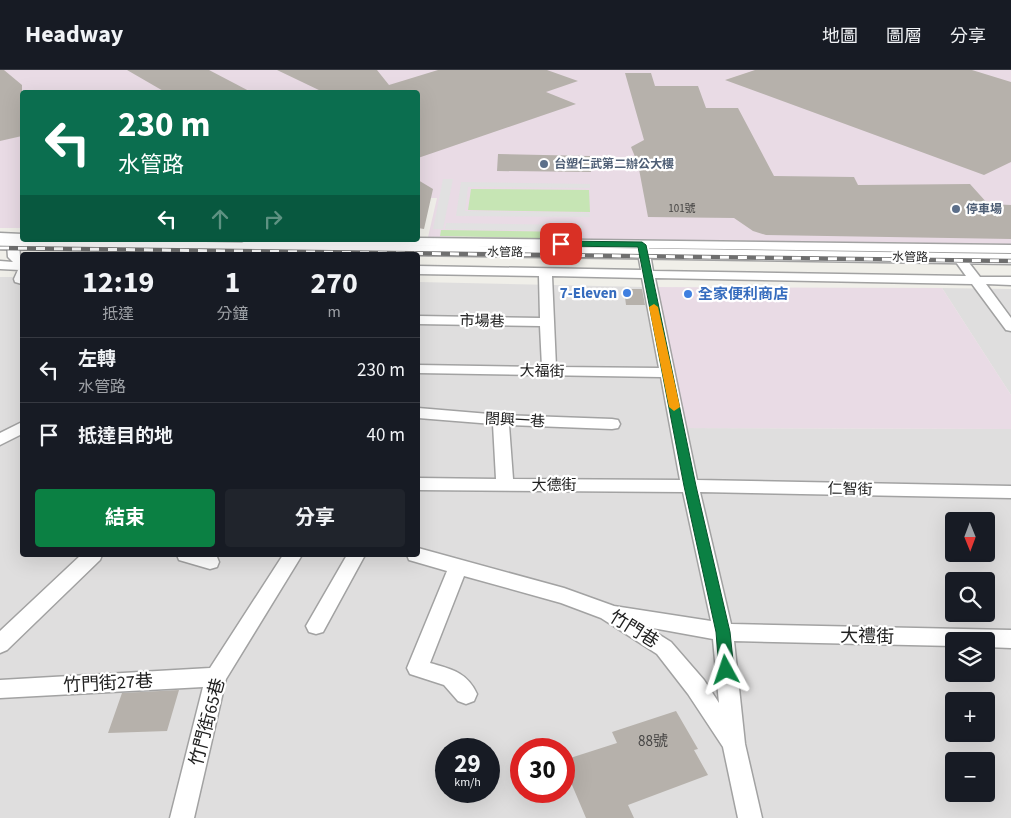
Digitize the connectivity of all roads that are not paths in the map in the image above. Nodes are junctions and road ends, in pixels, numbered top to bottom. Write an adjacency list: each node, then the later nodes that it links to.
1 (287, 242): 4 (street, 水管路)
2 (1011, 249): 4 (street, 水管路)
3 (420, 257): 4 (street, 水管路)
4 (644, 259): 6 (street, 水管路); 7 (street, 水管路); 10 (street, 水管路); 17 (street)
5 (1011, 259): 7 (street, 水管路)
6 (420, 263)
7 (968, 269): 9 (street, 水管路); 11 (street, 水管路); 14 (street)
8 (420, 270): 10 (street, 水管路)
9 (1011, 270)
10 (545, 272): 13 (street)
11 (1011, 281)
12 (420, 320): 13 (street, 市場巷)
13 (547, 322): 16 (street)
14 (1011, 326)
15 (420, 369): 16 (street, 大福街)
16 (549, 371): 17 (street, 大福街)
17 (667, 373): 25 (street)
18 (420, 413): 19 (street, 閤興一巷)
19 (501, 420): 20 (street, 閤興一巷); 24 (street)
20 (612, 424)
21 (20, 429): 22 (street)
22 (0, 440)
23 (420, 484): 24 (street, 大德街)
24 (506, 485): 25 (street, 大德街)
25 (690, 486): 26 (street, 仁智街); 36 (street)
26 (1011, 492)
27 (420, 556): 33 (street, 竹門巷)
28 (91, 557): 38 (street)
29 (193, 557): 32 (street)
30 (292, 557): 39 (street, 竹門街65巷)
31 (355, 557): 35 (street)
32 (210, 562)
33 (458, 566): 34 (street, 竹門巷); 41 (street)
34 (608, 612): 36 (street, 大禮街); 42 (street, 竹門巷)
35 (316, 626)
36 (723, 632): 37 (street, 大禮街); 42 (street)
37 (1011, 639)
38 (0, 644)
39 (216, 677): 40 (street, 竹門街27巷); 43 (street, 竹門街65巷)
40 (0, 689)
41 (466, 694)
42 (734, 744): 44 (street, 竹門巷)
43 (182, 818)
44 (750, 818)

